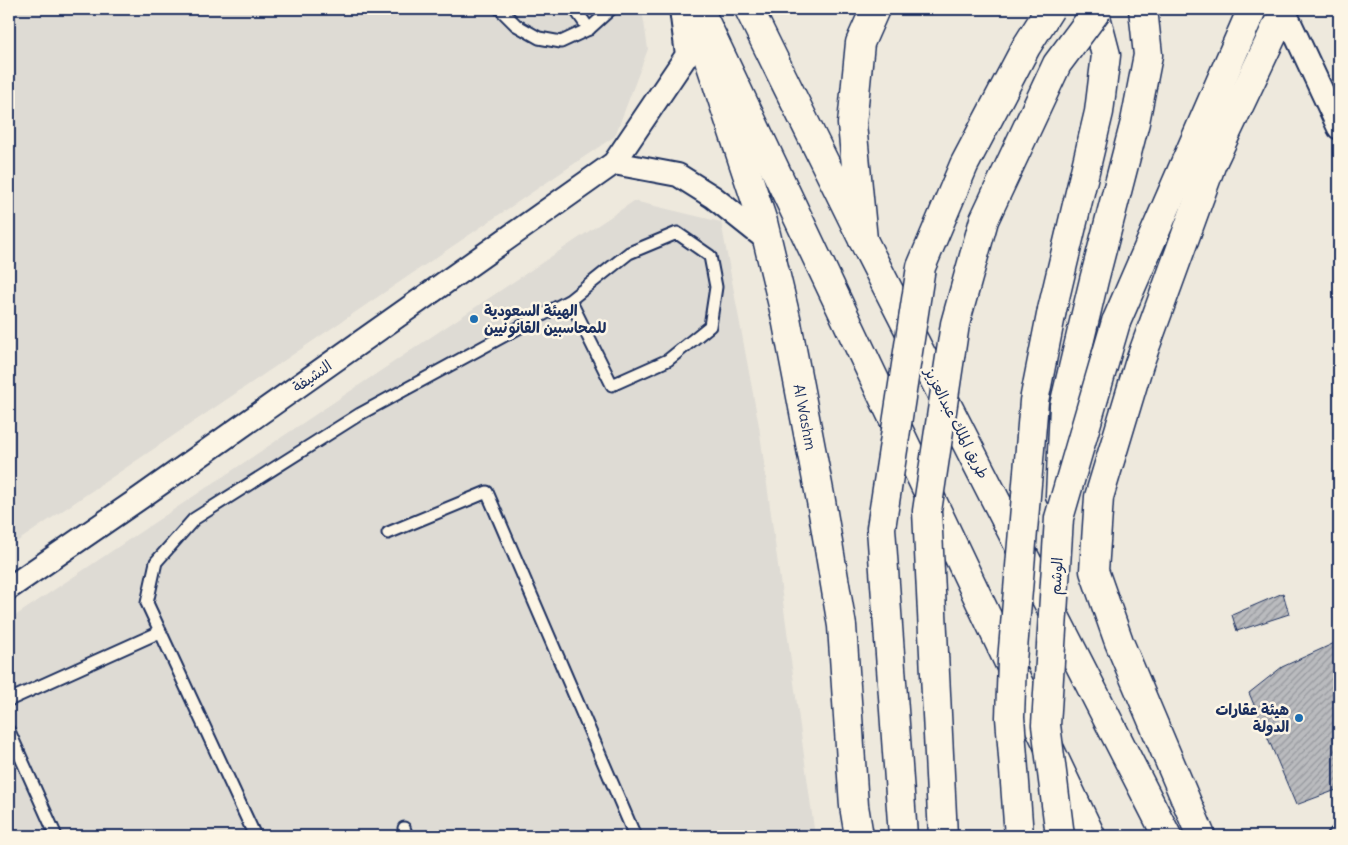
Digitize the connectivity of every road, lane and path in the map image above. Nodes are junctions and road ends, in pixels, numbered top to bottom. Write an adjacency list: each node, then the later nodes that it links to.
1 (500, 9): 15 (lane)
2 (576, 9): 15 (lane)
3 (611, 9): 15 (lane)
4 (681, 9): 17 (street)
5 (692, 9): 18 (main road, Al Washm)
6 (699, 9): 36 (main road)
7 (749, 9): 19 (main road, طريق الملك عبدالعزيز)
8 (875, 9): 19 (main road)
9 (1050, 9): 32 (main road, bridge)
10 (1094, 9): 34 (main road, bridge)
11 (1098, 9): 33 (main road, bridge)
12 (1143, 9): 21 (main road)
13 (1252, 9): 21 (main road, الوشم, bridge)
14 (1285, 9): 16 (street); 38 (main road)
15 (589, 29)
16 (1339, 128)
17 (614, 163): 18 (street); 23 (street, النشيفة)
18 (766, 240): 31 (main road, Al Washm)
19 (863, 240): 37 (main road, طريق الملك عبدالعزيز)
20 (570, 300): 20 (lane); 24 (lane)
21 (1060, 518): 35 (main road, الوشم, bridge)
22 (388, 533): 30 (lane)
23 (9, 588)
24 (160, 632): 25 (lane); 29 (lane)
25 (9, 700)
26 (9, 731): 28 (lane)
27 (1339, 830): 39 (lane)
28 (56, 836)
29 (255, 836)
30 (635, 836)
31 (859, 836)
32 (902, 836)
33 (943, 836)
34 (1019, 836)
35 (1060, 836)
36 (1091, 836)
37 (1167, 836)
38 (1201, 836)
39 (1333, 836)

